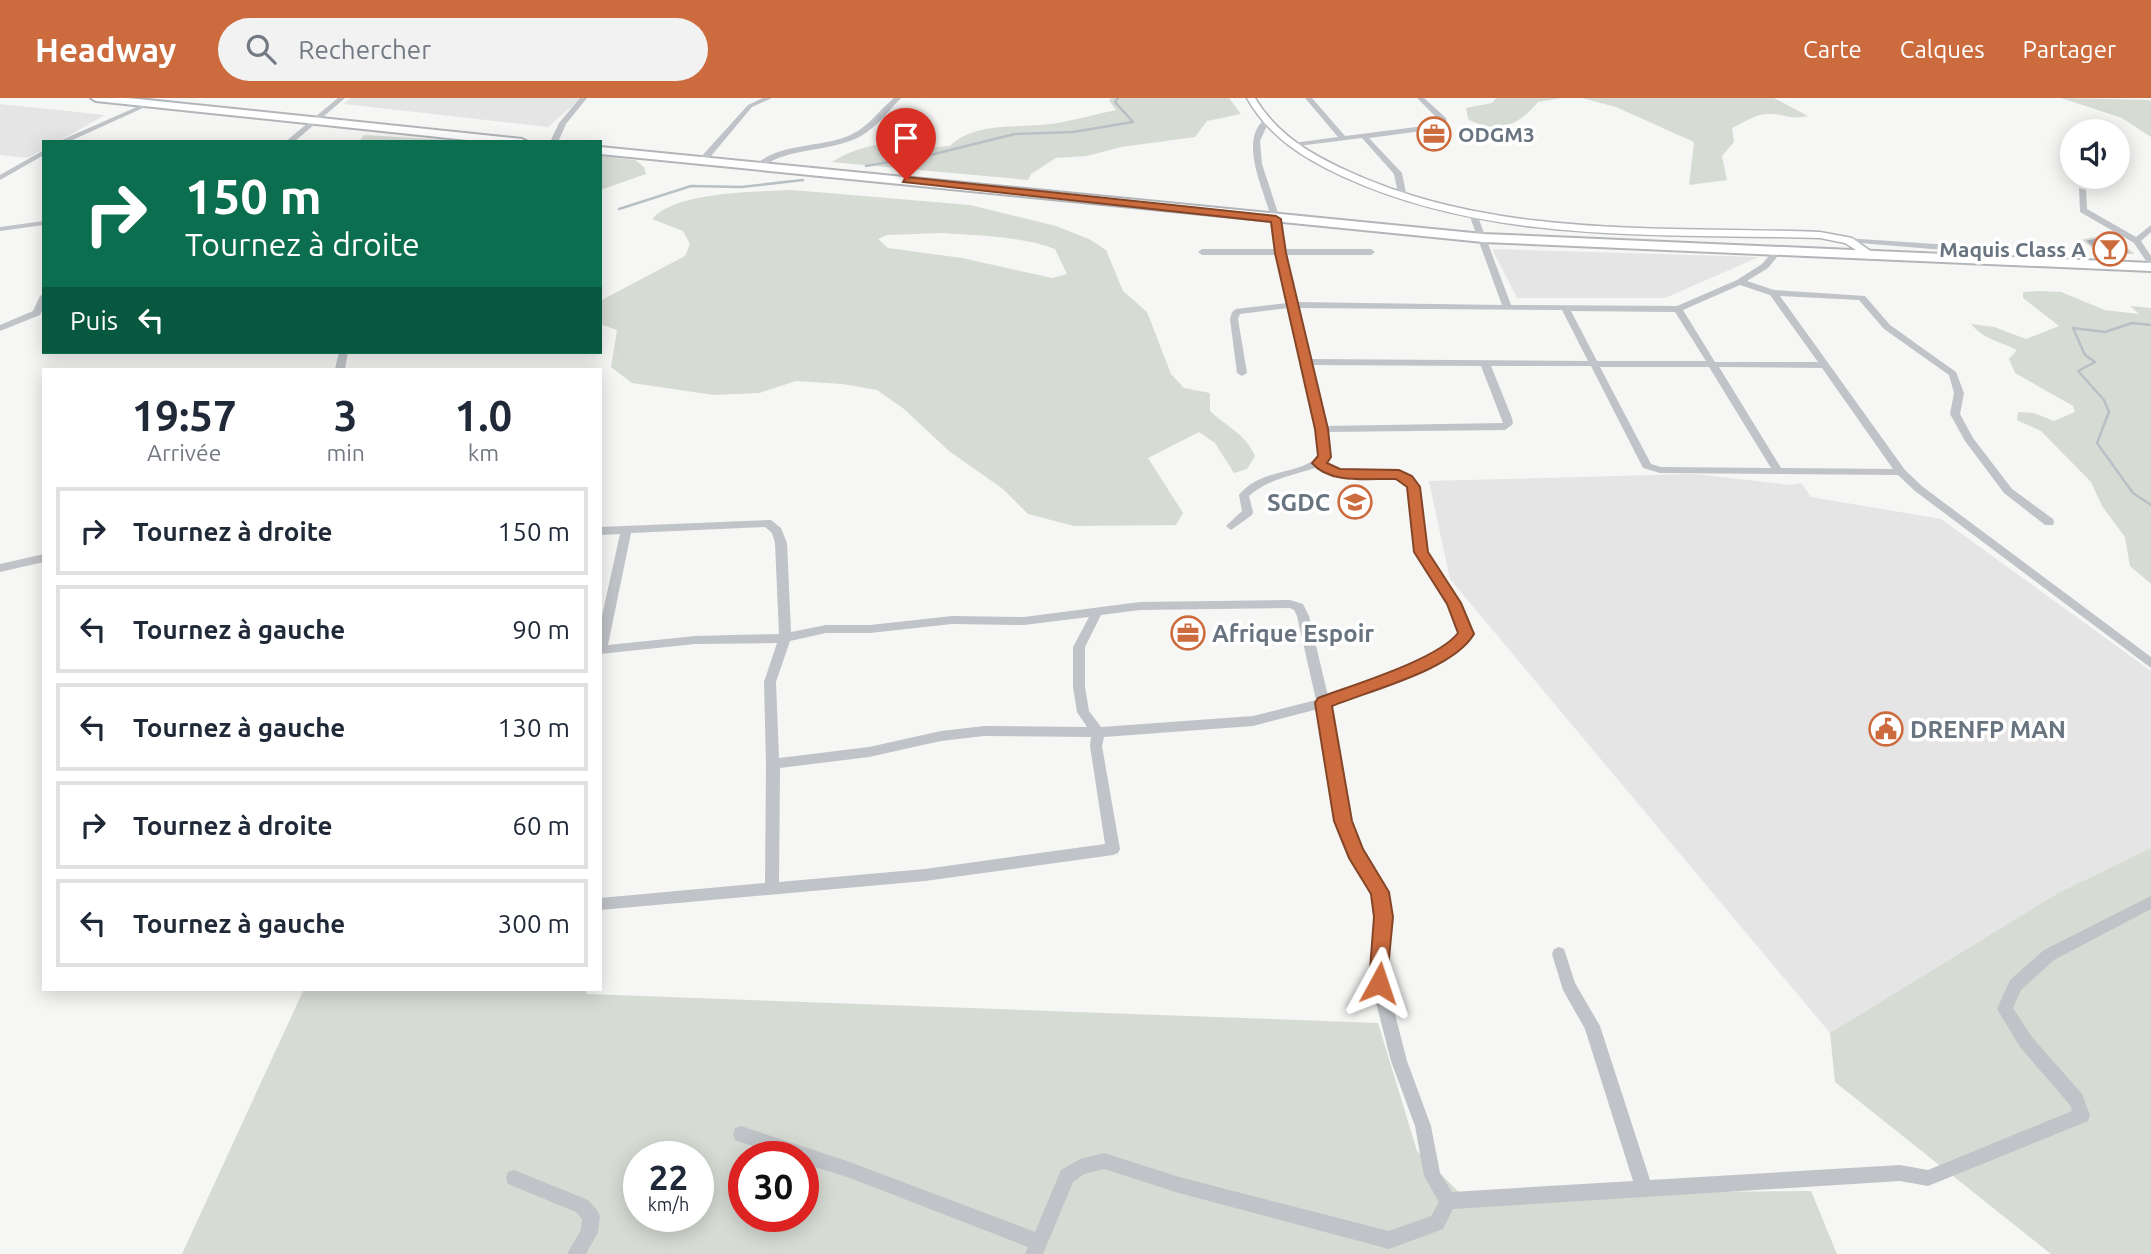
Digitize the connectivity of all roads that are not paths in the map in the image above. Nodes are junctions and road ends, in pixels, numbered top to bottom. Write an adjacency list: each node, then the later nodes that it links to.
1 (96, 98): 9 (main road)
2 (342, 98): 10 (street)
3 (584, 98): 17 (street)
4 (769, 98): 21 (street)
5 (898, 98): 22 (street)
6 (1251, 98): 11 (street)
7 (1308, 98): 13 (street)
8 (1420, 98): 12 (street)
9 (150, 103): 10 (main road); 14 (street)
10 (316, 121): 15 (street); 16 (main road)
11 (1265, 121): 18 (street); 27 (street)
12 (1364, 136): 13 (street); 25 (street)
13 (1343, 138): 18 (street)
14 (66, 140)
15 (292, 140)
16 (502, 140)
17 (555, 140)
18 (1293, 145): 25 (street)
19 (602, 150): 21 (main road)
20 (42, 153): 23 (street)
21 (703, 160): 22 (main road)
22 (759, 165): 27 (main road)
23 (0, 178)
24 (2082, 190): 33 (street)
25 (1403, 198): 26 (street)
26 (1474, 217): 31 (street); 32 (street)
27 (1276, 219): 31 (main road); 38 (street)
28 (42, 223): 30 (street)
29 (2151, 228): 33 (street)
30 (0, 229)
31 (1483, 237): 37 (main road); 45 (street)
32 (1848, 240): 34 (street); 39 (street)
33 (2137, 242): 40 (street)
34 (1980, 250)
35 (1202, 252): 38 (street)
36 (1371, 252): 38 (street)
37 (1777, 252): 39 (main road); 41 (street)
38 (1280, 253): 44 (street)
39 (1874, 257): 40 (main road)
40 (2151, 265)
41 (1740, 282): 42 (street); 47 (street)
42 (1773, 293): 53 (street); 59 (street)
43 (42, 301): 48 (street)
44 (1292, 305): 45 (street); 49 (street); 54 (street)
45 (1507, 306): 46 (street)
46 (1564, 308): 47 (street); 51 (street)
47 (1678, 309): 52 (street)
48 (0, 328)
49 (1306, 362): 50 (street); 55 (street)
50 (1485, 363): 51 (street); 55 (street)
51 (1593, 363): 52 (street); 57 (street)
52 (1712, 364): 53 (street); 57 (street)
53 (1824, 365): 58 (street)
54 (1242, 373)
55 (1321, 429): 56 (street)
56 (1319, 463): 60 (street); 70 (street)
57 (1778, 471): 58 (street)
58 (1901, 472): 69 (street)
59 (2049, 522)
60 (1231, 526)
61 (626, 530): 62 (street); 66 (street); 67 (street)
62 (602, 531)
63 (42, 558): 64 (street)
64 (0, 568)
65 (1097, 612): 66 (street); 70 (street); 71 (street)
66 (785, 638): 68 (street); 72 (street)
67 (602, 645)
68 (602, 650)
69 (2151, 663)
70 (1324, 703): 71 (street); 80 (street)
71 (1098, 732): 72 (street); 73 (street)
72 (773, 764): 73 (street)
73 (772, 889): 75 (street)
74 (2151, 902): 79 (street)
75 (602, 904)
76 (1559, 954): 79 (street)
77 (741, 1134): 81 (street)
78 (514, 1178): 82 (street)
79 (1644, 1189): 80 (street)
80 (1448, 1201): 81 (street)
81 (1037, 1248)
82 (576, 1254)

